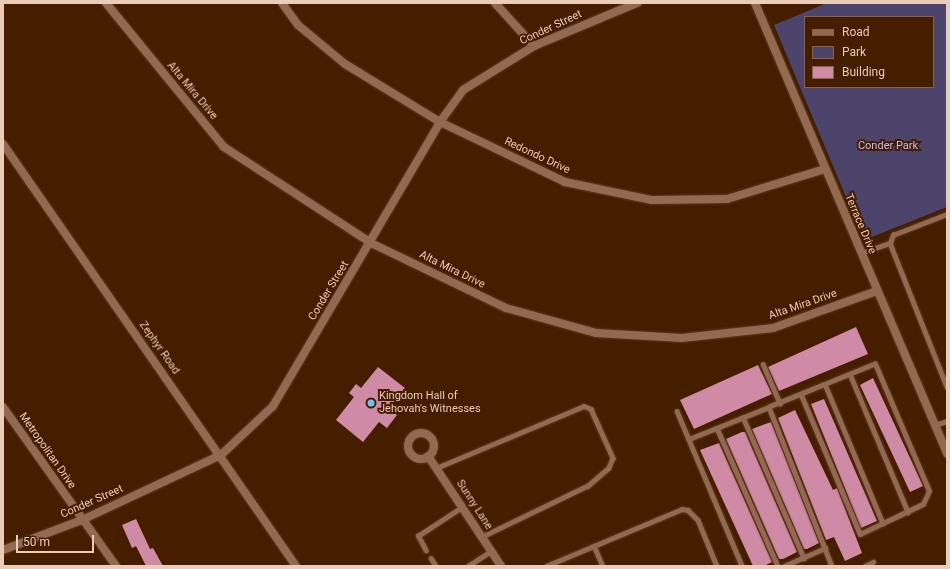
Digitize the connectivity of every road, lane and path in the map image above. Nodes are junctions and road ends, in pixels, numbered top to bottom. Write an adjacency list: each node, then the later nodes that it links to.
1 (106, 3): 11 (street, Alta Mira Drive)
2 (282, 3): 7 (street, Redondo Drive)
3 (495, 3): 6 (street)
4 (637, 3): 6 (street, Conder Street)
5 (755, 3): 9 (street, Terrace Drive)
6 (534, 46): 7 (street, Conder Street)
7 (440, 122): 9 (street, Redondo Drive); 11 (street, Conder Street)
8 (3, 144): 30 (street, Zephyr Road)
9 (825, 169): 13 (street, Terrace Drive)
10 (947, 214): 12 (lane)
11 (371, 243): 14 (street, Alta Mira Drive); 30 (street, Conder Street)
12 (890, 243): 13 (lane); 18 (lane)
13 (861, 254): 14 (street, Terrace Drive)
14 (877, 291): 26 (street, Terrace Drive)
15 (763, 364): 20 (lane)
16 (850, 374): 17 (lane); 34 (lane); 34 (lane)
17 (825, 384): 19 (lane); 36 (lane)
18 (947, 387)
19 (800, 394): 20 (lane); 36 (lane)
20 (780, 403): 22 (lane)
21 (3, 407): 35 (street, Metropolitan Drive)
22 (769, 407): 24 (lane); 39 (lane)
23 (676, 411): 28 (lane)
24 (743, 417): 27 (lane); 44 (lane)
25 (947, 421): 26 (lane)
26 (935, 425): 29 (street, Terrace Drive)
27 (717, 428): 28 (lane); 55 (lane)
28 (689, 440): 54 (lane)
29 (947, 454)
30 (221, 455): 35 (street, Conder Street); 47 (street, Zephyr Road)
31 (428, 456): 32 (street, Sunny Lane)
32 (436, 468): 33 (street, Sunny Lane); 37 (lane)
33 (462, 507): 37 (street, Sunny Lane); 41 (lane)
34 (908, 512): 36 (lane)
35 (82, 520): 40 (street, Conder Street); 46 (street, Metropolitan Drive)
36 (883, 523)
37 (482, 537): 42 (street, Sunny Lane)
38 (594, 546): 51 (lane); 52 (lane); 53 (lane)
39 (825, 548): 44 (lane); 57 (lane)
40 (3, 550)
41 (426, 551)
42 (491, 551): 49 (lane); 50 (street, Sunny Lane)
43 (431, 558): 48 (lane)
44 (804, 558): 56 (lane)
45 (873, 562): 58 (lane)
46 (116, 566)
47 (296, 566)
48 (436, 566)
49 (468, 566)
50 (501, 566)
51 (546, 566)
52 (602, 566)
53 (717, 566)
54 (742, 566)
55 (778, 566)
56 (784, 566)
57 (832, 566)
58 (865, 566)

